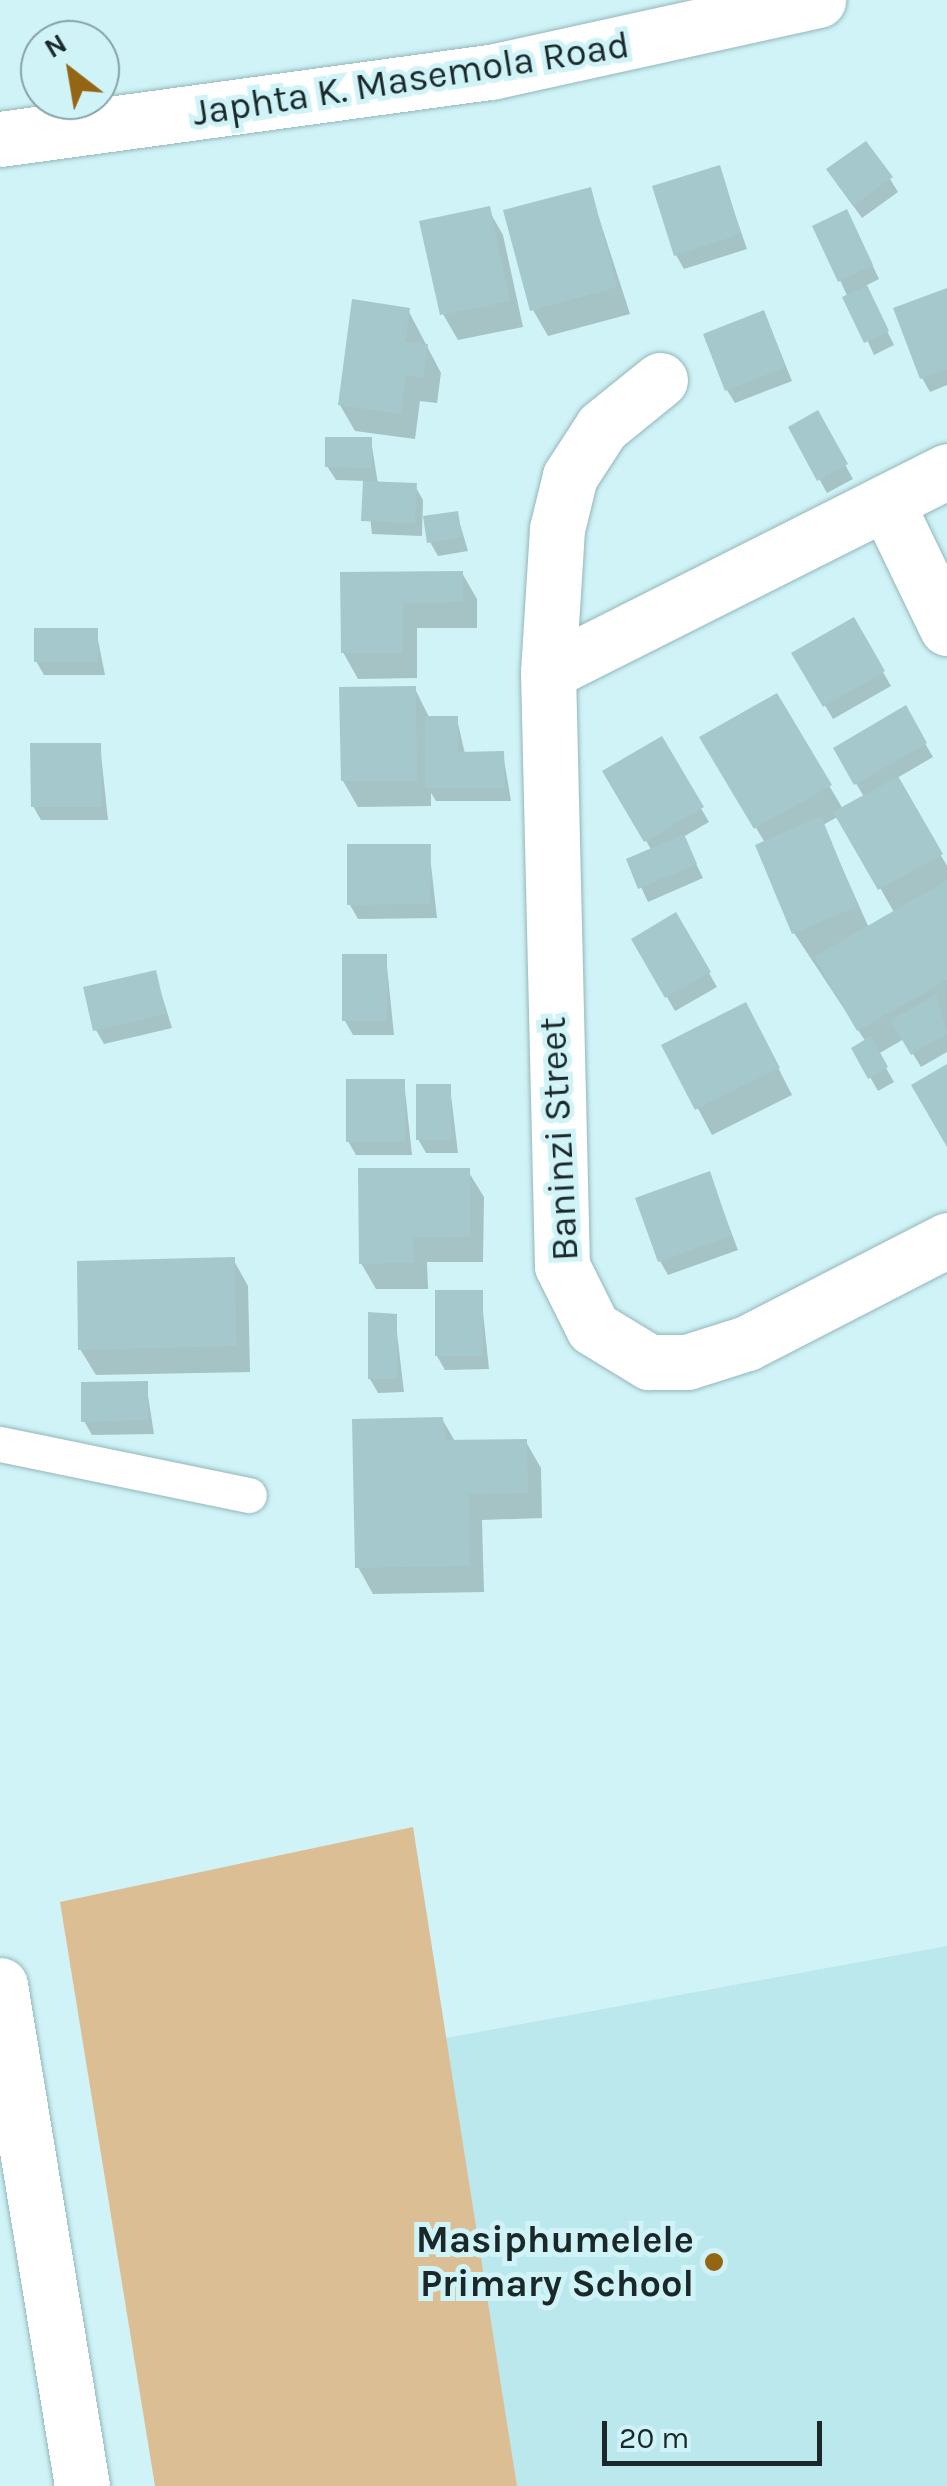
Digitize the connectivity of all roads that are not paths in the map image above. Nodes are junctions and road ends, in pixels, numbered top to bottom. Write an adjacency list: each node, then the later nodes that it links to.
1 (818, 0): 2 (street, Japhta K. Masemola Road)
2 (0, 140)
3 (660, 380): 7 (street, Baninzi Street)
4 (947, 471): 5 (street)
5 (886, 502): 6 (street); 7 (street)
6 (947, 628)
7 (548, 672): 8 (street, Baninzi Street)
8 (947, 1240)
9 (0, 1444): 10 (lane)
10 (248, 1495)
11 (0, 1985): 12 (street)
12 (82, 2486)

